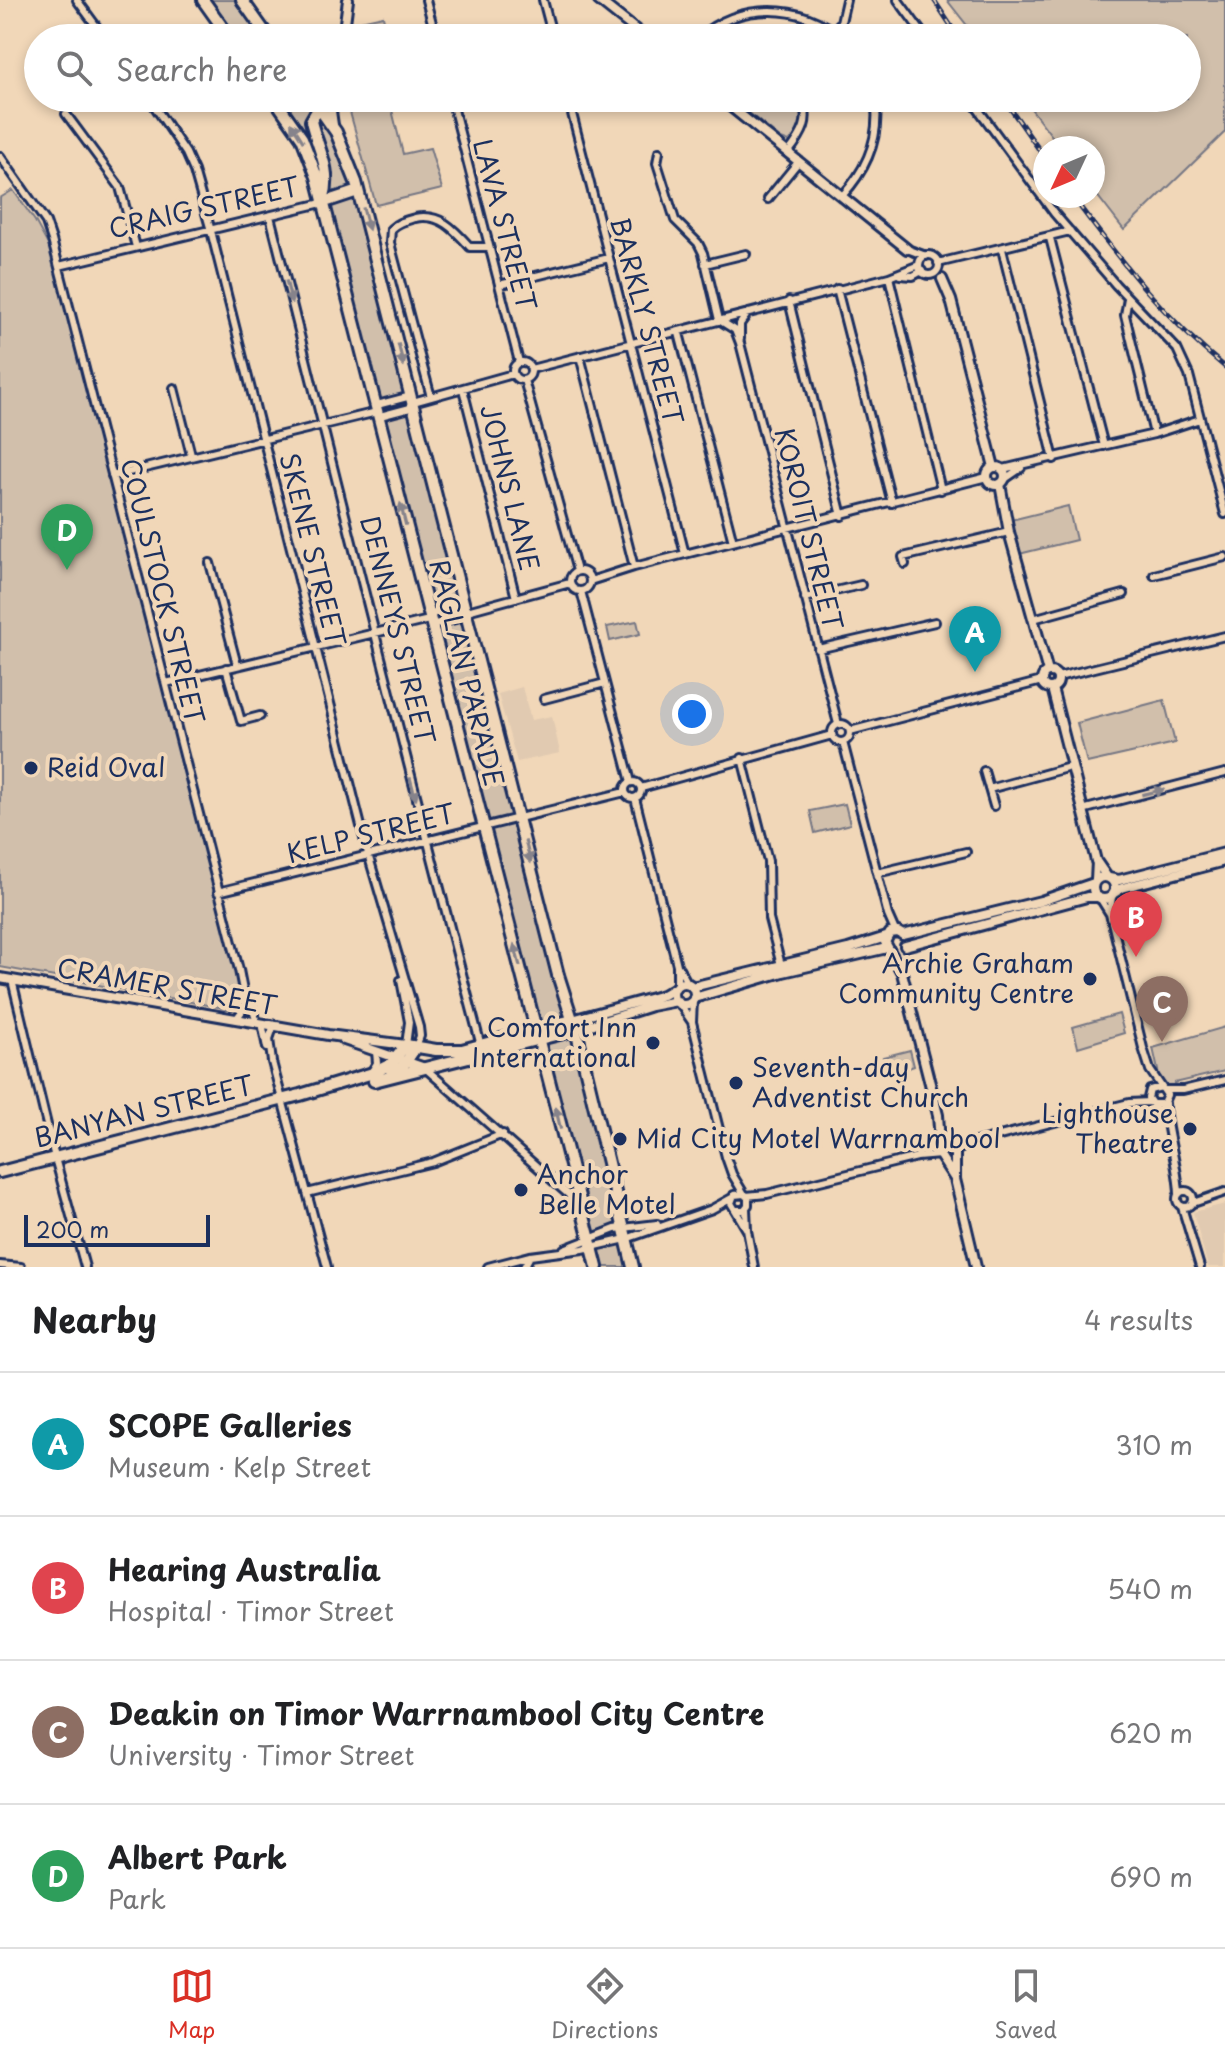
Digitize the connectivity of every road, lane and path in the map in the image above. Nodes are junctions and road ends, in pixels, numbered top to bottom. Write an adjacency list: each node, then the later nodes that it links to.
1 (77, 0): 10 (street)
2 (203, 0): 11 (main road)
3 (242, 0): 12 (main road)
4 (348, 0): 13 (street)
5 (426, 0): 14 (street)
6 (543, 0): 15 (street)
7 (598, 0): 16 (street)
8 (846, 0): 19 (street)
9 (898, 0): 20 (street)
10 (95, 24)
11 (220, 24)
12 (259, 24)
13 (345, 24)
14 (432, 24)
15 (549, 24)
16 (628, 24)
17 (719, 24): 18 (street)
18 (823, 24)
19 (839, 24)
20 (916, 24)
21 (158, 112): 43 (street, SKENE STREET)
22 (283, 112): 41 (main road, RAGLAN PARADE, one-way to 22)
23 (314, 112): 41 (main road)
24 (322, 112): 33 (main road, RAGLAN PARADE)
25 (332, 112): 33 (street)
26 (454, 112): 47 (street, LAVA STREET)
27 (572, 112): 52 (street, BARKLY STREET)
28 (743, 112): 35 (street)
29 (806, 112): 35 (street)
30 (876, 112): 39 (street)
31 (980, 112): 44 (street)
32 (66, 114): 46 (street)
33 (336, 132): 38 (main road, RAGLAN PARADE)
34 (659, 152): 53 (street)
35 (788, 153): 37 (street)
36 (0, 156): 54 (street, COULSTOCK STREET)
37 (799, 161): 39 (street); 40 (street)
38 (358, 191): 41 (main road, CRAIG STREET); 76 (main road, RAGLAN PARADE, one-way to 76)
39 (842, 196): 48 (street)
40 (768, 199)
41 (322, 203): 42 (street, CRAIG STREET); 77 (main road, RAGLAN PARADE)
42 (270, 216): 43 (street, CRAIG STREET); 79 (street, DENNEYS STREET, one-way to 79)
43 (211, 231): 46 (street, CRAIG STREET); 81 (street, SKENE STREET)
44 (1070, 231): 45 (street); 61 (street)
45 (1050, 238): 49 (street); 82 (street)
46 (136, 247): 54 (street, CRAIG STREET)
47 (488, 247): 59 (street, LAVA STREET); 75 (street)
48 (907, 249): 51 (street); 56 (street)
49 (1002, 249): 55 (street); 84 (street)
50 (746, 254): 53 (street)
51 (926, 256): 55 (street); 56 (street)
52 (609, 258): 59 (street); 67 (street, BARKLY STREET)
53 (705, 264): 64 (street)
54 (59, 266): 86 (street, COULSTOCK STREET)
55 (936, 266): 56 (street); 58 (street)
56 (920, 267): 57 (street)
57 (893, 276): 60 (street); 88 (street)
58 (942, 279): 85 (street)
59 (499, 285): 69 (street, LAVA STREET)
60 (837, 289): 62 (street); 89 (street)
61 (1128, 298): 78 (street); 80 (street)
62 (789, 301): 63 (street); 91 (street)
63 (750, 312): 64 (street); 66 (street)
64 (719, 320): 65 (street); 66 (street, KOROIT STREET)
65 (679, 333): 67 (street); 94 (street)
66 (740, 343): 92 (street, KOROIT STREET)
67 (632, 344): 68 (street); 95 (street, BARKLY STREET)
68 (580, 356): 70 (street); 99 (street)
69 (519, 362): 70 (street); 71 (street)
70 (531, 369): 72 (street)
71 (513, 374): 72 (street); 74 (street)
72 (524, 380): 100 (street)
73 (174, 388): 83 (street)
74 (463, 389): 75 (street); 107 (street, JOHNS LANE)
75 (431, 397): 76 (street)
76 (413, 402): 77 (street); 77 (street); 109 (main road, RAGLAN PARADE)
77 (379, 411): 79 (street); 111 (main road, RAGLAN PARADE, one-way to 77)
78 (1200, 419): 80 (street); 90 (street)
79 (323, 424): 81 (street); 113 (street, DENNEYS STREET)
80 (1154, 434): 82 (street)
81 (265, 440): 83 (street); 115 (street, SKENE STREET)
82 (1104, 446): 84 (street)
83 (191, 455): 86 (street)
84 (1054, 459): 85 (street)
85 (1000, 475): 87 (street); 87 (street); 93 (street)
86 (112, 476): 122 (street, COULSTOCK STREET)
87 (987, 477): 88 (street)
88 (941, 490): 89 (street)
89 (892, 503): 91 (street)
90 (1225, 514)
91 (842, 516): 92 (street)
92 (788, 529): 94 (street); 108 (street, KOROIT STREET)
93 (1009, 532): 98 (street); 110 (street)
94 (733, 542): 95 (street)
95 (685, 554): 99 (street)
96 (1225, 557): 101 (street)
97 (210, 563): 117 (street)
98 (905, 564)
99 (634, 567): 102 (street)
100 (577, 571): 102 (street); 103 (street)
101 (1154, 575)
102 (590, 581): 105 (street)
103 (570, 583): 105 (street); 107 (street)
104 (861, 585): 108 (street)
105 (581, 591): 123 (street)
106 (1124, 594): 110 (street)
107 (516, 598): 109 (street)
108 (805, 598): 116 (street, KOROIT STREET)
109 (467, 610): 111 (street); 111 (street); 142 (main road, RAGLAN PARADE)
110 (1033, 619): 119 (street)
111 (429, 620): 113 (street); 143 (main road, RAGLAN PARADE)
112 (935, 622): 116 (street)
113 (376, 634): 115 (street); 144 (street, DENNEYS STREET, one-way to 144)
114 (1225, 636): 120 (street)
115 (315, 648): 117 (street); 147 (street, SKENE STREET)
116 (818, 649): 127 (street, KOROIT STREET)
117 (237, 665): 118 (street)
118 (226, 668): 122 (street); 126 (street)
119 (1048, 672): 120 (street); 121 (street)
120 (1058, 677): 124 (street)
121 (1042, 681): 124 (street); 128 (street)
122 (166, 683): 154 (street, COULSTOCK STREET)
123 (605, 683): 125 (street); 135 (street)
124 (1052, 688): 132 (street)
125 (544, 699)
126 (260, 716)
127 (838, 724): 128 (street); 129 (street)
128 (850, 731): 130 (street)
129 (832, 735): 130 (street); 131 (street)
130 (843, 742): 151 (street)
131 (742, 758): 136 (street); 163 (street)
132 (1070, 767): 137 (street); 141 (street)
133 (984, 771): 137 (street)
134 (1225, 773): 141 (street, one-way to 134)
135 (631, 782): 136 (street); 138 (street)
136 (641, 788): 139 (street)
137 (989, 789): 140 (street)
138 (625, 792): 139 (street); 142 (street, KELP STREET)
139 (635, 798): 162 (street)
140 (994, 806)
141 (1082, 810): 148 (street)
142 (520, 819): 143 (street, KELP STREET); 176 (main road, RAGLAN PARADE, one-way to 176)
143 (483, 828): 144 (street, KELP STREET); 179 (main road, RAGLAN PARADE, one-way to 143)
144 (427, 840): 147 (street, KELP STREET); 181 (street, DENNEYS STREET)
145 (966, 852): 151 (street)
146 (1225, 853): 150 (street)
147 (368, 854): 154 (street, KELP STREET); 161 (street, SKENE STREET)
148 (1096, 861): 152 (street); 153 (street)
149 (1225, 861): 150 (street)
150 (1174, 870): 152 (street); 155 (street)
151 (877, 873): 158 (street)
152 (1108, 878): 153 (street); 155 (street)
153 (1094, 882): 156 (street); 158 (street)
154 (218, 892): 164 (street, COULSTOCK STREET)
155 (1113, 894): 156 (street); 157 (street)
156 (1099, 898): 157 (street); 159 (street)
157 (1110, 914): 187 (street)
158 (893, 934): 159 (street); 160 (street); 163 (street)
159 (904, 948): 160 (street); 165 (street)
160 (888, 949): 163 (street); 165 (street)
161 (396, 957): 177 (street, SKENE STREET); 180 (street, SKENE STREET)
162 (677, 965): 168 (street); 169 (street)
163 (782, 969): 168 (street); 170 (street)
164 (239, 970): 172 (street, COULSTOCK STREET); 173 (street, COULSTOCK STREET)
165 (901, 970): 199 (street)
166 (0, 978): 167 (street, CRAMER STREET)
167 (12, 980): 172 (street, CRAMER STREET); 200 (street)
168 (690, 985): 169 (street); 170 (street)
169 (676, 987): 171 (street); 176 (street)
170 (694, 999): 171 (street); 174 (street)
171 (678, 1002): 174 (street); 176 (street)
172 (236, 1019): 173 (street, CRAMER STREET)
173 (259, 1022): 175 (street, CRAMER STREET); 185 (street, COULSTOCK STREET)
174 (692, 1022): 202 (street)
175 (274, 1025): 178 (street, CRAMER STREET); 185 (street)
176 (574, 1025): 179 (main road); 219 (main road, RAGLAN PARADE)
177 (419, 1027): 180 (street, SKENE STREET); 183 (street, SKENE STREET)
178 (328, 1035): 180 (street, CRAMER STREET); 182 (street, CRAMER STREET)
179 (538, 1035): 181 (main road); 212 (main road, RAGLAN PARADE, one-way to 179)
180 (411, 1046): 183 (main road); 184 (main road, BANYAN STREET)
181 (482, 1049): 183 (main road); 186 (main road)
182 (376, 1051): 184 (street, CRAMER STREET); 188 (street)
183 (440, 1051): 186 (main road)
184 (401, 1060): 186 (street); 188 (main road, BANYAN STREET)
185 (272, 1062): 193 (street, COULSTOCK STREET)
186 (430, 1067): 188 (main road); 198 (street)
187 (1150, 1070): 190 (street); 192 (street)
188 (370, 1078): 193 (main road, BANYAN STREET)
189 (1225, 1080): 191 (street)
190 (1163, 1088): 191 (street); 192 (street); 194 (street)
191 (1183, 1090): 194 (street)
192 (1150, 1091): 195 (street); 196 (street)
193 (282, 1100): 200 (main road, BANYAN STREET); 206 (street, COULSTOCK STREET)
194 (1166, 1101): 196 (street); 197 (street)
195 (1129, 1103): 196 (street); 199 (street)
196 (1152, 1103): 197 (street)
197 (1166, 1124): 203 (street)
198 (503, 1134): 206 (street); 212 (street)
199 (946, 1148): 207 (street); 231 (street)
200 (55, 1158): 201 (main road, BANYAN STREET); 224 (street)
201 (0, 1172)
202 (732, 1174): 209 (street); 211 (street)
203 (1178, 1176): 204 (street); 208 (street)
204 (1189, 1192): 208 (street); 210 (street); 213 (street)
205 (1225, 1192): 210 (street)
206 (307, 1193): 225 (street, COULSTOCK STREET)
207 (767, 1194): 209 (street); 214 (street)
208 (1179, 1194): 213 (street)
209 (745, 1195): 211 (street); 214 (street)
210 (1212, 1195): 213 (street)
211 (733, 1197): 215 (street); 216 (street)
212 (580, 1204): 220 (main road, RAGLAN PARADE)
213 (1188, 1205): 232 (street)
214 (747, 1206): 216 (street); 218 (street)
215 (712, 1209): 216 (street); 217 (street)
216 (735, 1209): 218 (street)
217 (668, 1223): 219 (street); 219 (street)
218 (747, 1230): 230 (street)
219 (624, 1233): 220 (street); 220 (street); 229 (main road, RAGLAN PARADE)
220 (590, 1243): 221 (street); 228 (main road, RAGLAN PARADE)
221 (530, 1256): 226 (street); 227 (street)
222 (0, 1265): 223 (street)
223 (21, 1267)
224 (85, 1267)
225 (327, 1267)
226 (488, 1267)
227 (524, 1267)
228 (597, 1267)
229 (633, 1267)
230 (754, 1267)
231 (976, 1267)
232 (1200, 1267)

